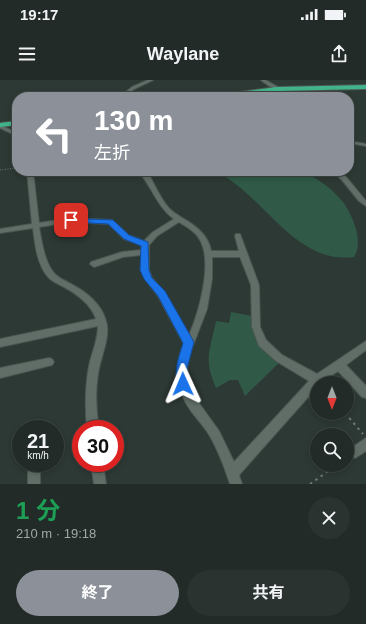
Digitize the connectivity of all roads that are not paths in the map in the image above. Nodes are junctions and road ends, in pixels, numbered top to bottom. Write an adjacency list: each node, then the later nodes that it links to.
1 (150, 80): 6 (street)
2 (263, 80): 4 (street)
3 (366, 88): 4 (highway); 5 (highway)
4 (277, 89): 5 (street); 7 (highway)
5 (285, 91): 8 (highway)
6 (129, 92)
7 (250, 92)
8 (275, 92)
9 (12, 123): 10 (highway)
10 (2, 124): 11 (street)
11 (12, 131)
12 (354, 143): 13 (street)
13 (366, 145)
14 (31, 176): 19 (street)
15 (147, 176): 18 (street)
16 (341, 176): 17 (street)
17 (366, 204)
18 (180, 219): 22 (street); 23 (street)
19 (37, 225): 20 (street); 22 (street); 26 (street)
20 (0, 231)
21 (238, 236): 24 (street)
22 (145, 248): 25 (street); 27 (street)
23 (209, 254): 24 (street); 27 (street)
24 (244, 254): 33 (street)
25 (94, 264)
26 (102, 321): 28 (street); 37 (street)
27 (188, 342): 42 (street)
28 (0, 343)
29 (366, 345): 31 (street)
30 (49, 362): 32 (street)
31 (339, 365): 34 (street); 36 (street)
32 (0, 373)
33 (310, 376)
34 (323, 376)
35 (310, 388): 42 (street)
36 (366, 393)
37 (91, 420)
38 (366, 444): 39 (street)
39 (355, 452)
40 (34, 472): 43 (street)
41 (98, 472): 44 (street)
42 (234, 478)
43 (34, 484)
44 (100, 484)

